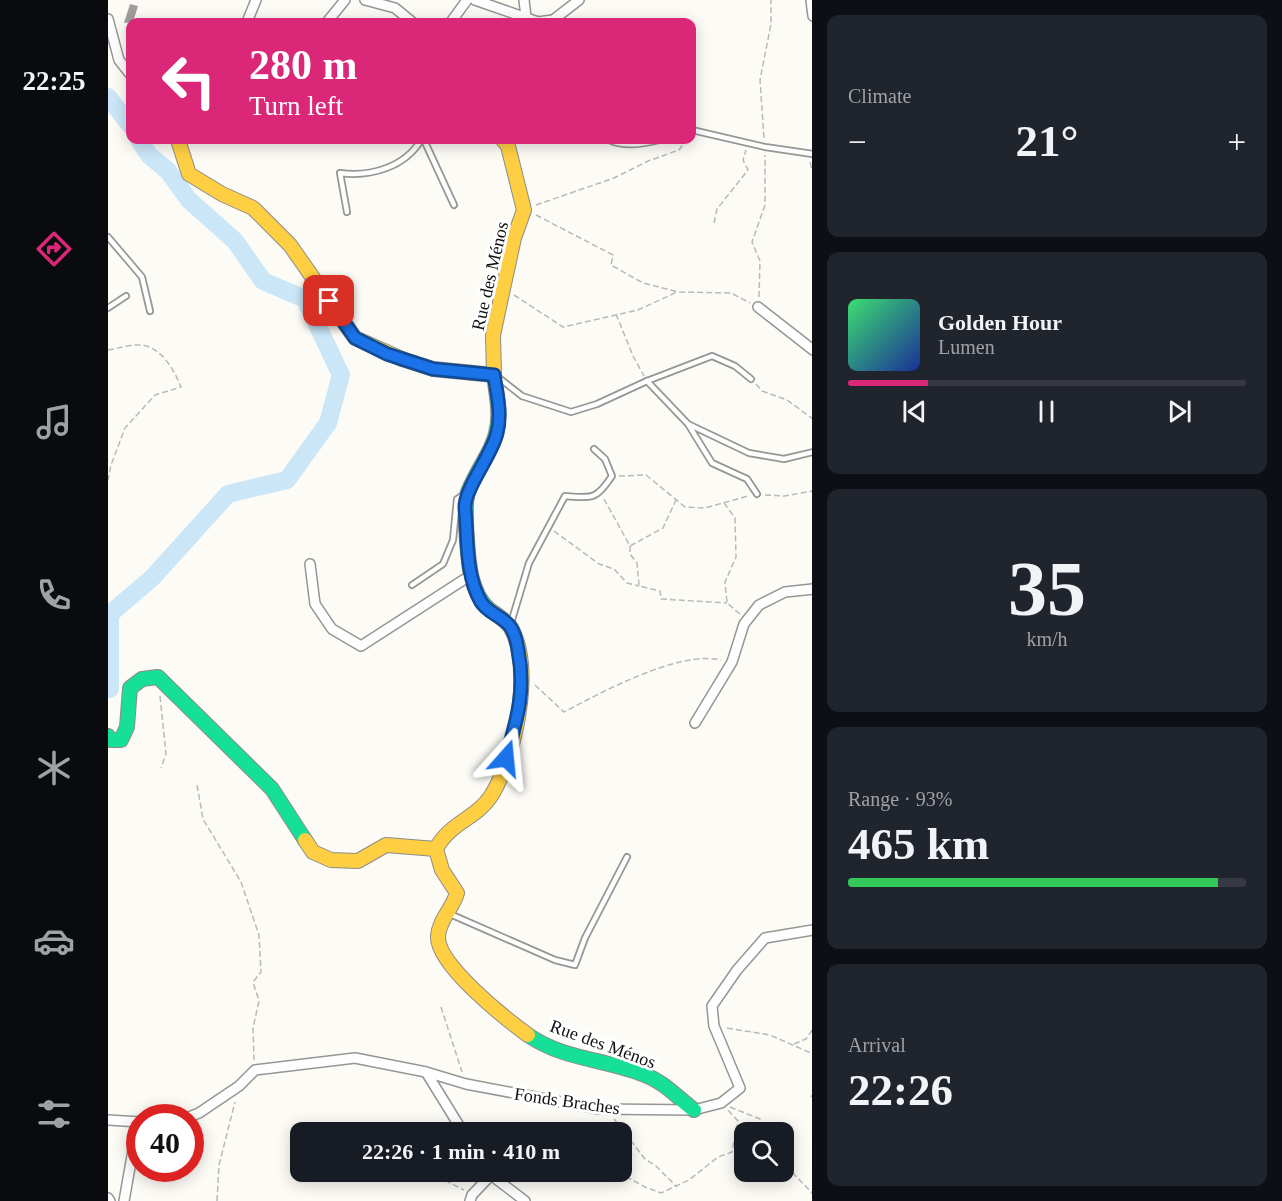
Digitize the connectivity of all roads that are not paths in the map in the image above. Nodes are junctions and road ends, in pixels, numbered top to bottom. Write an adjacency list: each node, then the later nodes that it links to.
1 (256, 0): 10 (street)
2 (345, 0): 11 (street)
3 (365, 0): 8 (street)
4 (467, 0): 13 (street)
5 (475, 0): 9 (street)
6 (524, 0): 9 (street)
7 (579, 0): 14 (street)
8 (380, 2): 12 (street)
9 (526, 17)
10 (249, 18)
11 (330, 18)
12 (407, 18)
13 (454, 18)
14 (556, 18)
15 (108, 19): 16 (street)
16 (126, 69)
17 (696, 131): 22 (lane)
18 (179, 144): 31 (street)
19 (419, 144): 24 (lane)
20 (424, 144): 23 (lane)
21 (506, 144): 31 (street, Rue des Ménos)
22 (810, 153)
23 (454, 205)
24 (347, 212)
25 (108, 237): 29 (lane)
26 (126, 296): 28 (lane)
27 (758, 307): 30 (street)
28 (108, 309)
29 (150, 311)
30 (812, 349)
31 (494, 375): 33 (lane); 37 (street, Rue des Ménos)
32 (751, 379): 33 (lane)
33 (647, 381): 34 (lane)
34 (688, 424): 36 (lane); 38 (lane)
35 (594, 448): 43 (lane)
36 (812, 452)
37 (468, 492): 40 (street, Rue des Ménos); 41 (lane)
38 (757, 494)
39 (310, 564): 40 (street)
40 (471, 575): 43 (street, Rue des Ménos)
41 (412, 585)
42 (812, 588): 44 (street)
43 (510, 626): 46 (street)
44 (695, 723)
45 (108, 736): 46 (street)
46 (436, 849): 48 (street, Rue des Ménos)
47 (627, 857): 48 (lane)
48 (448, 913): 52 (street, Rue des Ménos)
49 (812, 930): 52 (street, Fonds Braches)
50 (426, 1072): 51 (street, Fonds Braches); 52 (street, Fonds Braches); 55 (street)
51 (204, 1110)
52 (694, 1110)
53 (108, 1120): 54 (street)
54 (126, 1121)
55 (457, 1122)
56 (128, 1182): 60 (street)
57 (482, 1182): 59 (street)
58 (499, 1182): 61 (street)
59 (471, 1198)
60 (124, 1201)
61 (525, 1201)

